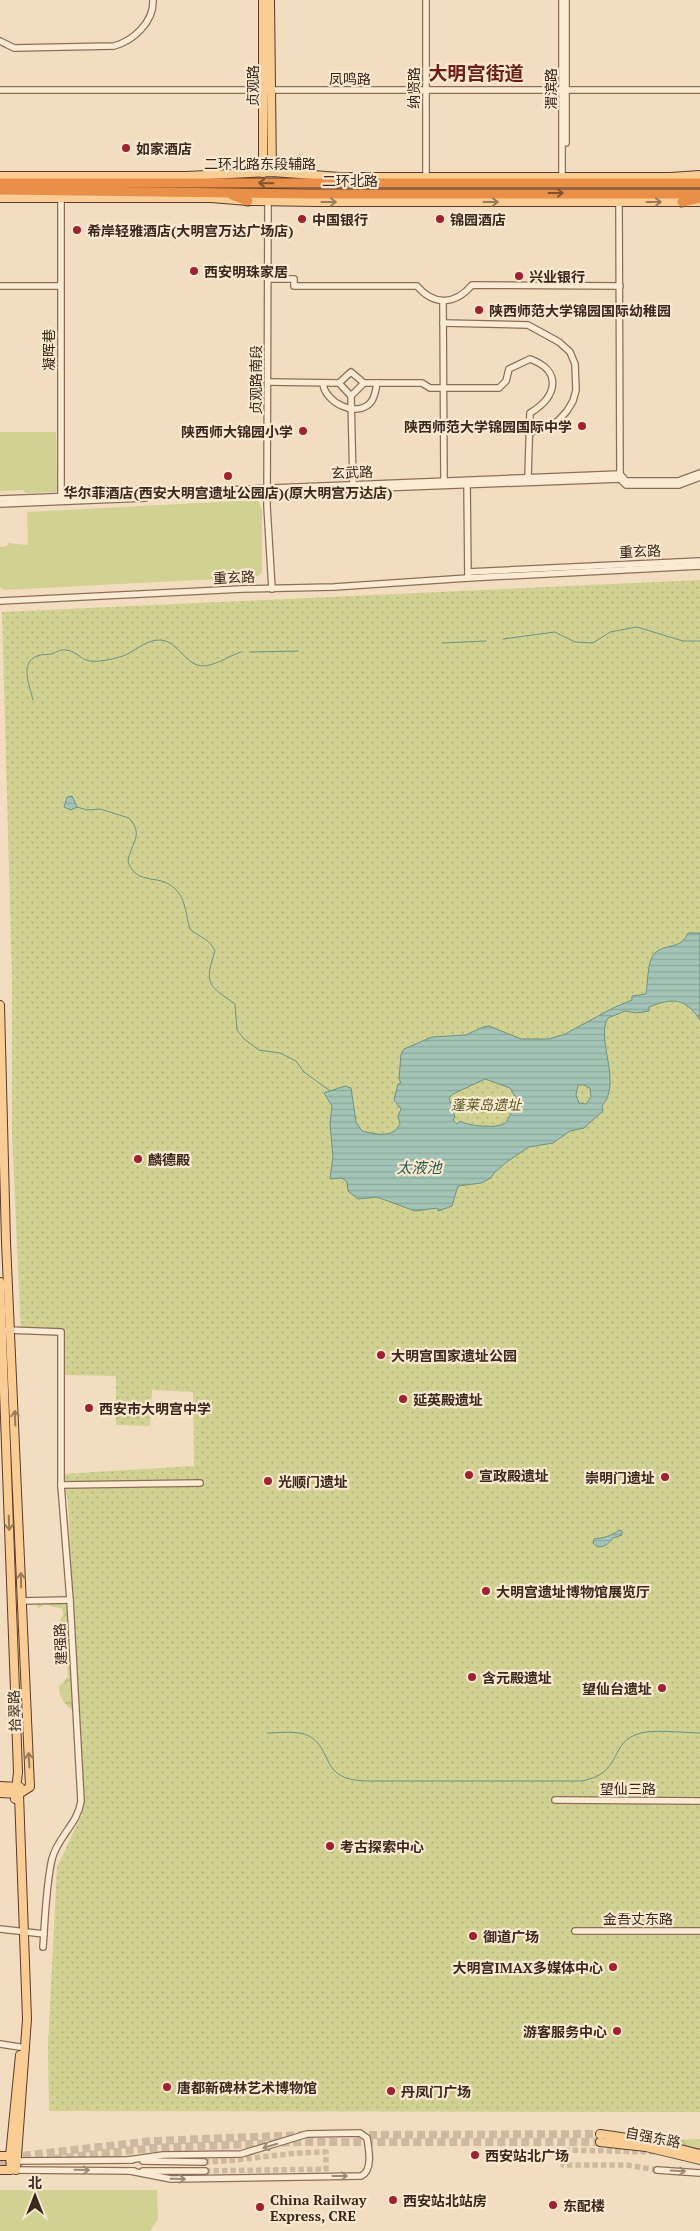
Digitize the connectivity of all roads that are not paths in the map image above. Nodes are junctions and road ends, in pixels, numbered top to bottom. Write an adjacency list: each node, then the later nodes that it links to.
1 (153, 0): 7 (street)
2 (263, 0): 9 (main road, 贞观路)
3 (270, 0): 9 (main road, 贞观路)
4 (426, 0): 10 (street, 纳贤路)
5 (562, 0): 12 (street, 渭滨路)
6 (566, 0): 12 (street, 渭滨路)
7 (0, 41)
8 (0, 90): 9 (street, 凤鸣路)
9 (268, 90): 10 (street, 凤鸣路); 13 (main road, 贞观路); 14 (main road, 贞观路)
10 (425, 90): 12 (street, 凤鸣路); 19 (street, 纳贤路)
11 (700, 90): 12 (street, 凤鸣路)
12 (564, 91): 20 (street, 渭滨路)
13 (272, 172): 14 (main road, 二环北路东段辅路); 15 (main road, 二环北路东段辅路)
14 (264, 173): 16 (main road, 二环北路东段辅路)
15 (294, 173): 19 (main road, 二环北路东段辅路); 24 (main road)
16 (240, 174): 18 (main road, 二环北路东段辅路); 21 (main road)
17 (700, 175): 20 (main road, 二环北路东段辅路)
18 (0, 176)
19 (426, 177): 20 (main road, 二环北路东段辅路)
20 (564, 177)
21 (190, 182): 22 (highway, 二环北路); 24 (highway, 二环北路, one-way to 21)
22 (0, 183)
23 (700, 183): 24 (highway, 二环北路)
24 (357, 184)
25 (0, 190): 26 (highway, 二环北路)
26 (225, 192): 27 (highway, 二环北路); 31 (highway)
27 (308, 194): 28 (highway, 二环北路, one-way to 28); 33 (highway)
28 (700, 196): 35 (highway)
29 (61, 197): 30 (main road); 31 (main road); 39 (street, 凝晖巷)
30 (0, 198)
31 (248, 201): 32 (main road)
32 (268, 201): 33 (main road); 37 (street, 贞观路南段)
33 (288, 202): 34 (main road, one-way to 34)
34 (619, 202): 35 (main road, one-way to 35); 40 (street)
35 (682, 202): 36 (main road)
36 (700, 202)
37 (268, 279): 41 (street); 43 (street, 贞观路南段)
38 (0, 286): 39 (street)
39 (60, 286): 61 (street, 凝晖巷)
40 (620, 286): 41 (street); 53 (street)
41 (443, 302): 42 (street)
42 (443, 323): 48 (street); 51 (street)
43 (268, 382): 44 (street); 59 (street, 贞观路南段)
44 (323, 383): 45 (street); 50 (street)
45 (339, 383): 46 (street); 49 (street)
46 (364, 383): 47 (street); 49 (street)
47 (377, 383): 48 (street); 50 (street)
48 (443, 388): 51 (street); 56 (street)
49 (351, 396): 50 (street)
50 (352, 408): 58 (street)
51 (529, 433): 55 (street)
52 (700, 473): 53 (street, 玄武路)
53 (620, 476): 54 (street, 玄武路); 55 (street, 玄武路); 57 (street, 玄武路)
54 (700, 477)
55 (528, 478): 57 (street, 玄武路)
56 (444, 480): 57 (street, 玄武路); 58 (street, 玄武路)
57 (467, 482): 59 (street, 玄武路); 65 (street)
58 (353, 484): 59 (street, 玄武路)
59 (268, 490): 61 (street, 玄武路); 66 (street, 贞观路南段)
60 (0, 499): 61 (street, 玄武路)
61 (61, 500): 62 (street, 玄武路)
62 (0, 504)
63 (700, 561): 65 (street, 重玄路)
64 (700, 566): 65 (street, 重玄路)
65 (468, 575): 66 (street, 重玄路)
66 (272, 589): 67 (street, 重玄路)
67 (0, 601)
68 (0, 1005): 69 (main road, 拾翠路)
69 (1, 1148): 72 (main road, 拾翠路)
70 (0, 1282): 71 (main road, 拾翠路)
71 (1, 1330): 72 (street); 78 (main road, 拾翠路, one-way to 78)
72 (12, 1330): 74 (street, 建强路); 76 (main road, 拾翠路, one-way to 72)
73 (200, 1483): 74 (street)
74 (61, 1485): 75 (street, 建强路)
75 (70, 1600): 76 (street); 86 (street, 建强路)
76 (22, 1601): 78 (main road, 拾翠路, one-way to 76)
77 (0, 1786): 78 (main road)
78 (17, 1792): 79 (main road); 85 (main road, 拾翠路)
79 (0, 1793)
80 (555, 1800): 81 (street, 望仙三路)
81 (700, 1801)
82 (0, 1929): 85 (street)
83 (700, 1930): 84 (street, 金吾丈东路)
84 (575, 1931)
85 (22, 1932): 86 (street); 89 (main road, 拾翠路)
86 (44, 1934): 87 (street, 建强路)
87 (43, 1947)
88 (0, 2044): 89 (street)
89 (23, 2048): 92 (main road, 拾翠路)
90 (700, 2154): 94 (main road, 自强东路)
91 (0, 2156): 92 (main road)
92 (13, 2158): 93 (street); 97 (main road, 拾翠路)
93 (128, 2160): 95 (street); 99 (street, one-way to 93)
94 (700, 2160)
95 (204, 2162)
96 (0, 2170): 97 (main road)
97 (13, 2170): 99 (street, one-way to 99)
98 (657, 2170): 101 (street, one-way to 101)
99 (130, 2171): 100 (street)
100 (205, 2171)
101 (700, 2173)

